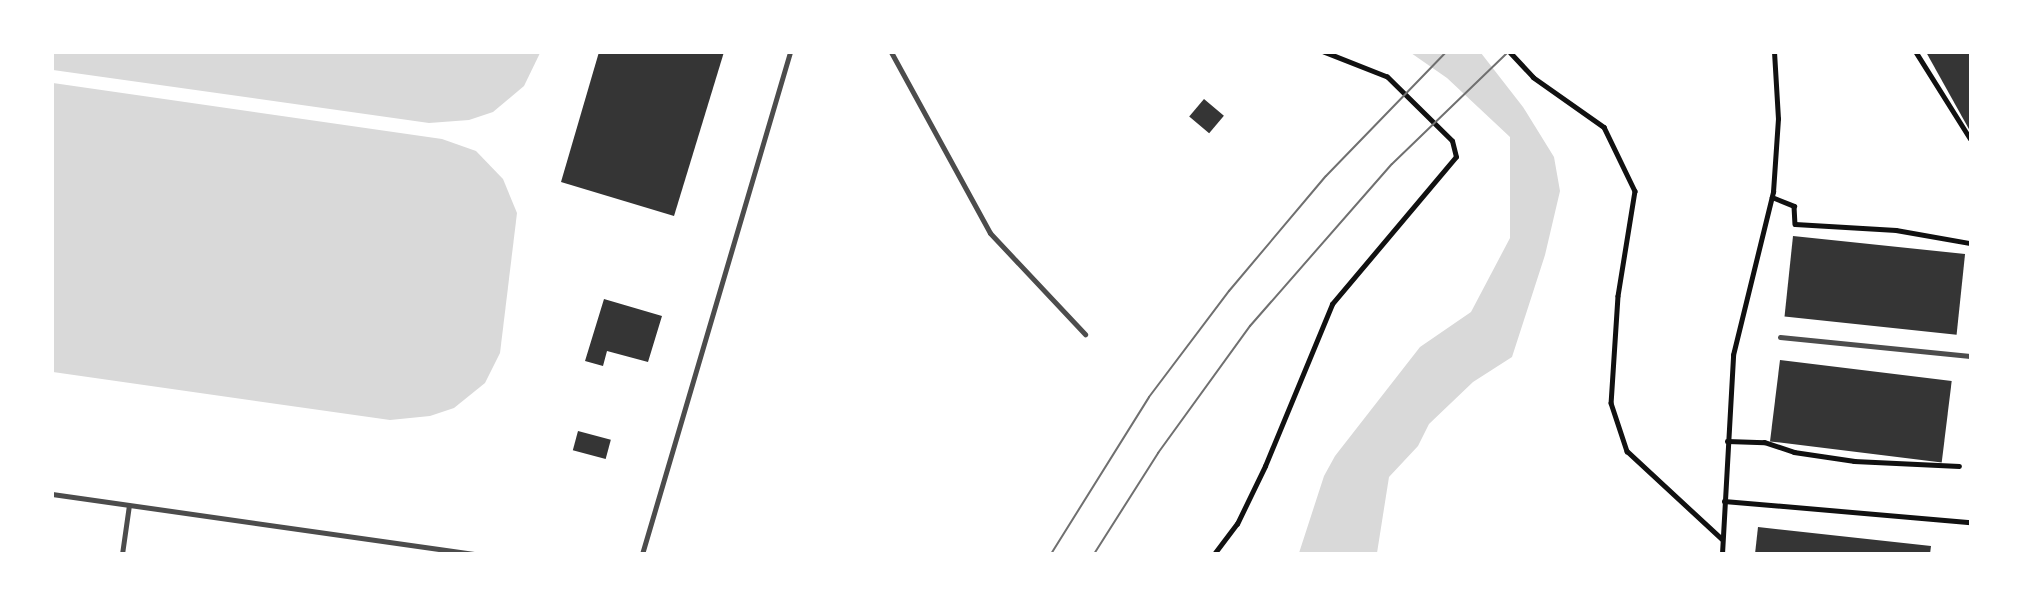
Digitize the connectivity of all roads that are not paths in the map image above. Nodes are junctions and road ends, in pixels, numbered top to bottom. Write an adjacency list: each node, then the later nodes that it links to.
1 (790, 52): 10 (lane)
2 (891, 52): 3 (lane)
3 (1085, 334)
4 (1780, 337): 5 (lane)
5 (1970, 356)
6 (52, 494): 7 (lane)
7 (129, 505): 8 (lane); 9 (lane)
8 (122, 554)
9 (476, 554)
10 (642, 554)

